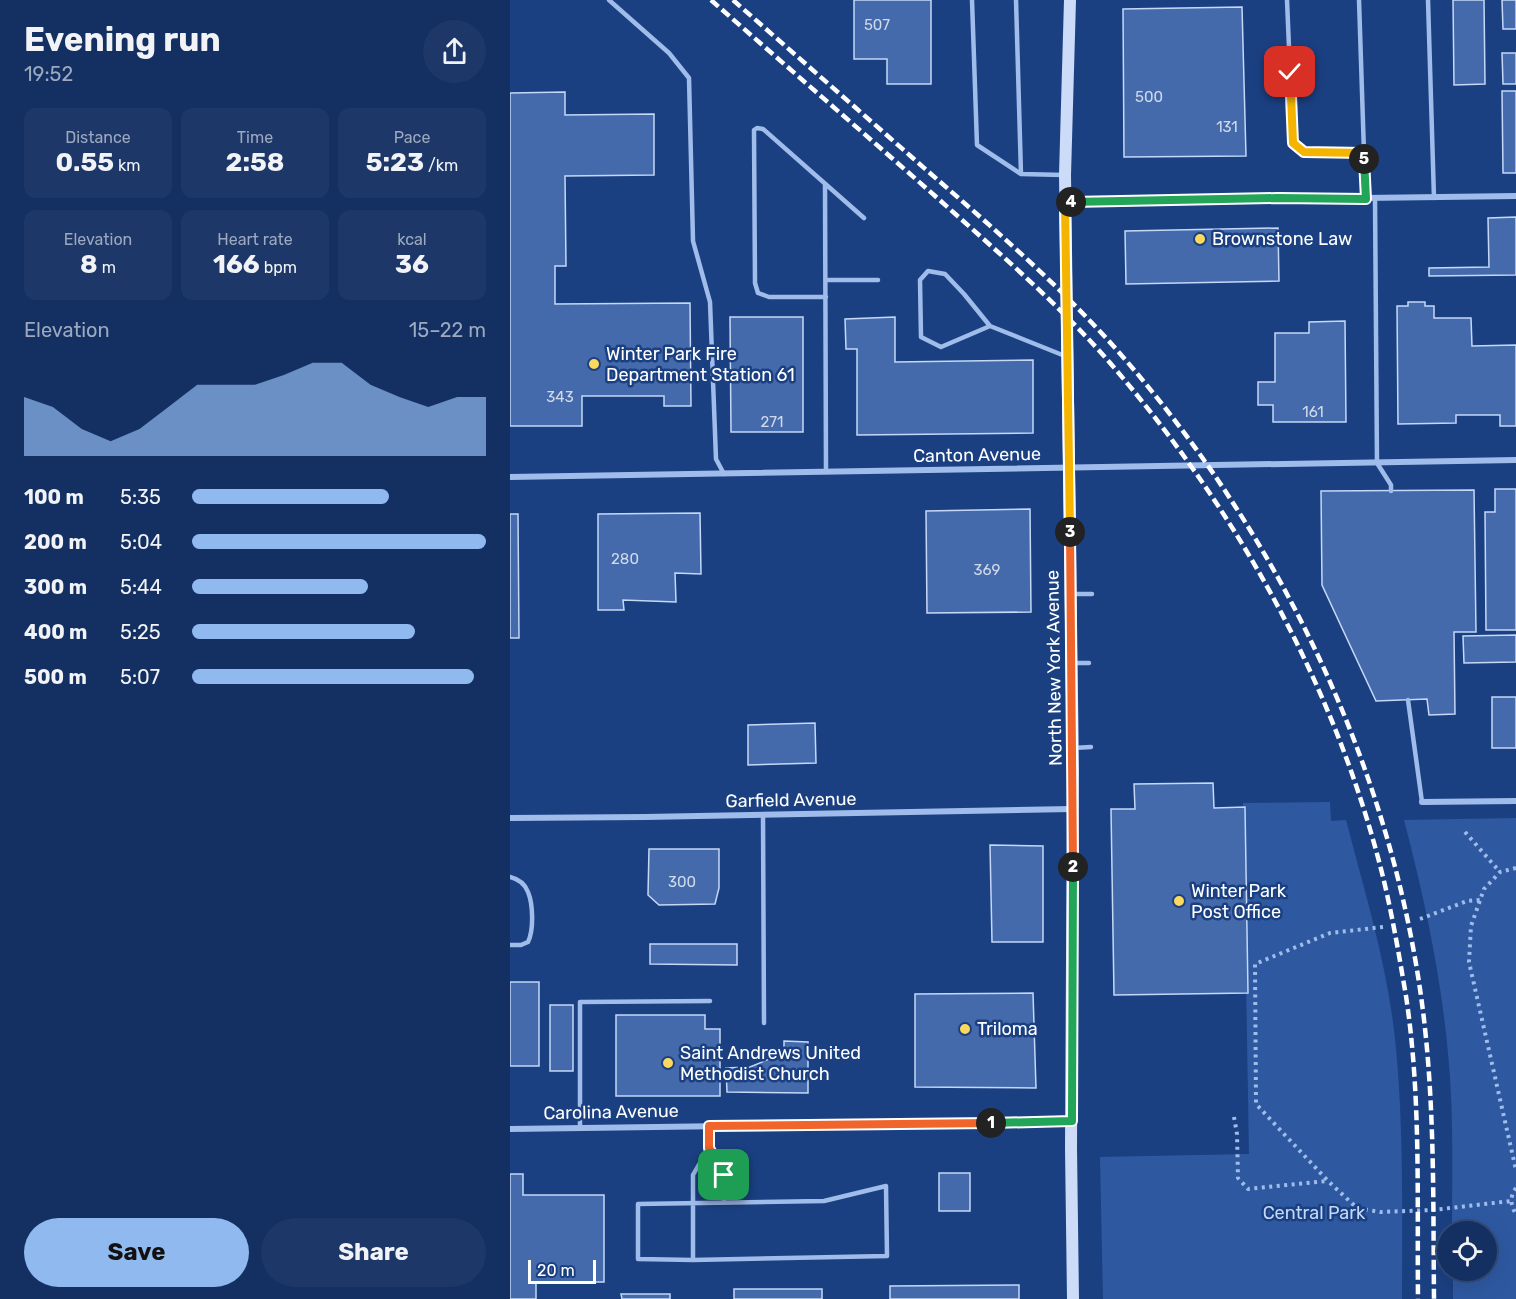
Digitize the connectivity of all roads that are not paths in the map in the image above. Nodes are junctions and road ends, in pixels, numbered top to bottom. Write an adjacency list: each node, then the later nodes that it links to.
1 (609, 0): 27 (lane)
2 (972, 0): 9 (lane)
3 (1016, 0): 9 (lane)
4 (1070, 0): 10 (street, North New York Avenue)
5 (1287, 0): 8 (lane)
6 (1359, 0): 8 (lane)
7 (1428, 0): 14 (lane)
8 (1364, 153): 15 (lane)
9 (1021, 174): 10 (lane)
10 (1065, 175): 16 (street, North New York Avenue)
11 (825, 183): 17 (lane); 18 (lane); 20 (lane)
12 (1516, 196): 14 (street)
13 (1375, 198): 14 (street); 15 (street); 24 (lane)
14 (1434, 198)
15 (1366, 199): 16 (street)
16 (1065, 202): 22 (street, North New York Avenue)
17 (864, 218)
18 (826, 280): 19 (lane); 20 (lane)
19 (878, 280)
20 (826, 297): 26 (lane)
21 (990, 326): 21 (lane); 22 (lane)
22 (1068, 357): 25 (street, North New York Avenue)
23 (1516, 460): 24 (street, Canton Avenue)
24 (1377, 463): 25 (street, Canton Avenue); 29 (lane)
25 (1070, 468): 26 (street, Canton Avenue); 30 (street, North New York Avenue)
26 (826, 472): 27 (street, Canton Avenue)
27 (724, 474): 28 (street, Canton Avenue)
28 (510, 477)
29 (1391, 491)
30 (1071, 594): 31 (lane); 32 (street, North New York Avenue)
31 (1092, 594)
32 (1072, 663): 33 (lane); 36 (street, North New York Avenue)
33 (1089, 663)
34 (1408, 700): 38 (lane)
35 (1091, 747): 36 (lane)
36 (1073, 748): 39 (street, North New York Avenue)
37 (1516, 801): 38 (street)
38 (1422, 802)
39 (1073, 809): 40 (street, Garfield Avenue); 46 (street, North New York Avenue)
40 (763, 815): 41 (street, Garfield Avenue); 45 (lane)
41 (510, 818)
42 (510, 877): 43 (lane)
43 (510, 945)
44 (710, 1001): 48 (lane)
45 (764, 1023)
46 (1072, 1121): 47 (street, Carolina Avenue); 54 (street, North New York Avenue)
47 (709, 1126): 48 (street, Carolina Avenue); 50 (lane)
48 (580, 1128): 49 (street, Carolina Avenue)
49 (510, 1129)
50 (709, 1148): 51 (lane); 52 (lane)
51 (724, 1202): 52 (lane); 53 (lane)
52 (693, 1203): 53 (lane); 53 (lane)
53 (693, 1260)
54 (1073, 1299)

